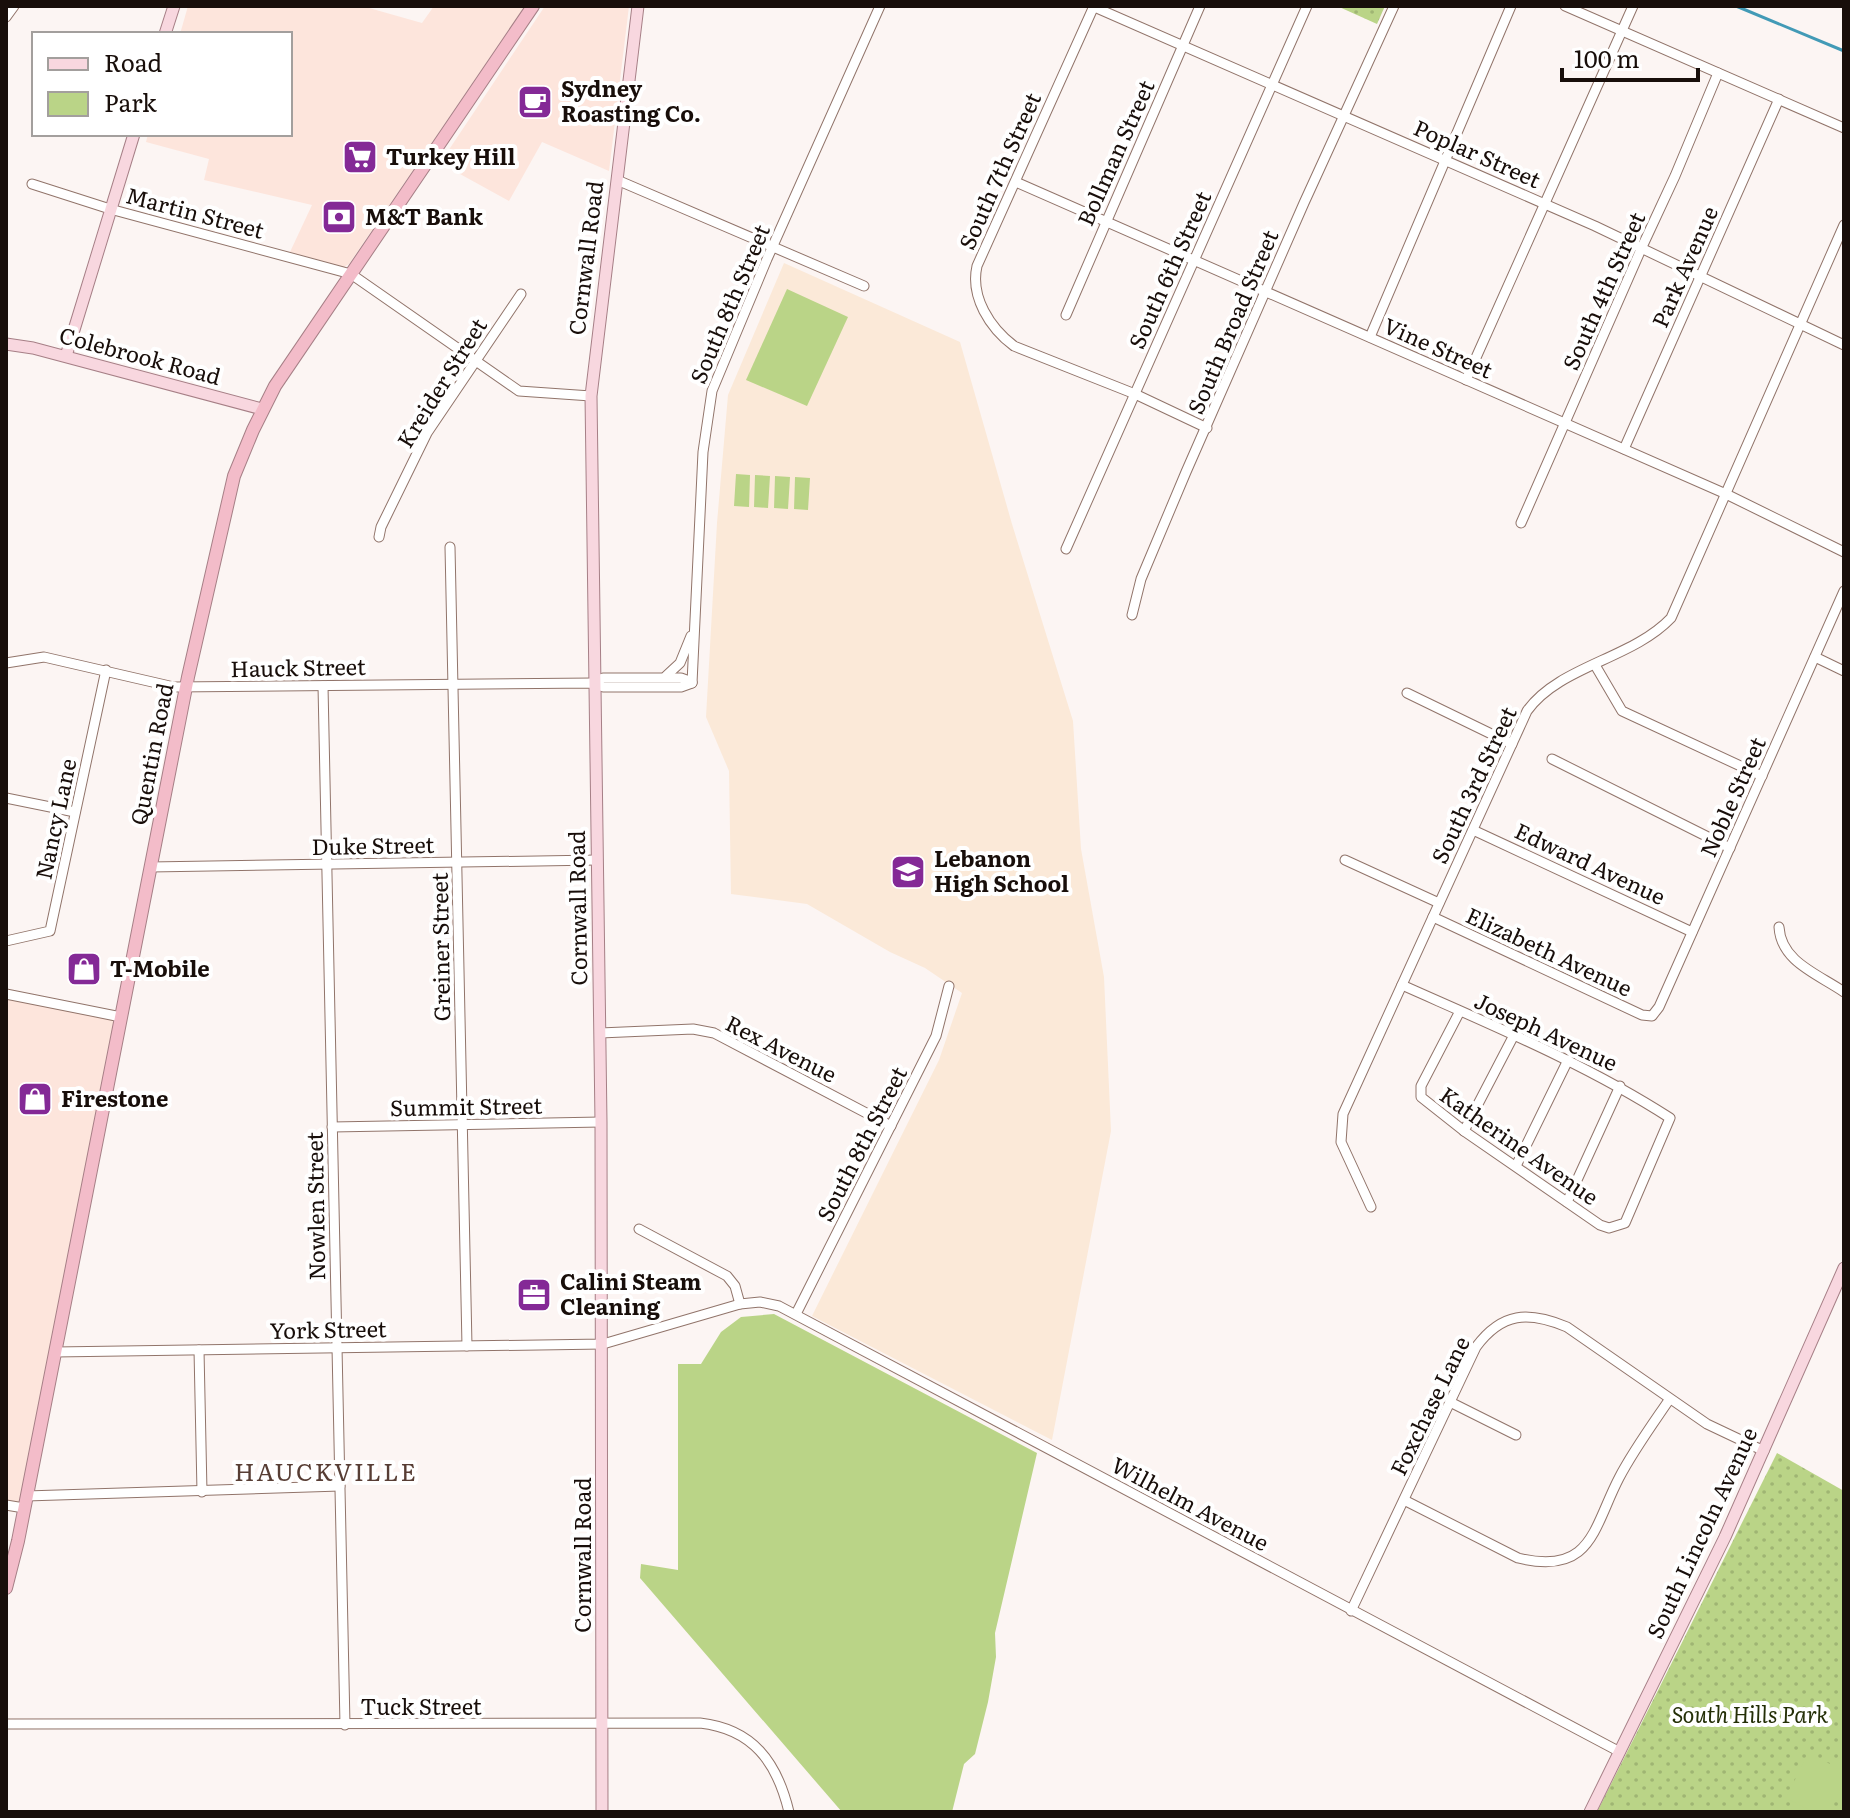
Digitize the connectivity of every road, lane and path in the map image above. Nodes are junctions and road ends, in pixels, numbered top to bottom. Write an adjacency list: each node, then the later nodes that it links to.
1 (14, 6): 13 (street)
2 (174, 6): 15 (main road)
3 (533, 6): 34 (highway, Quentin Road)
4 (638, 6): 24 (main road, Cornwall Road)
5 (880, 6): 31 (street, South 8th Street)
6 (1093, 6): 16 (street, Poplar Street); 25 (street, South 7th Street)
7 (1200, 6): 16 (street, Bollman Street)
8 (1307, 6): 18 (street, South 6th Street)
9 (1394, 6): 20 (street, South Broad Street)
10 (1511, 6): 23 (street)
11 (1565, 6): 14 (street)
12 (1633, 6): 14 (street)
13 (6, 17)
14 (1620, 30): 17 (street); 27 (street)
15 (166, 32)
16 (1183, 46): 18 (street, Poplar Street); 29 (street, Bollman Street)
17 (1718, 73): 19 (street); 32 (street, South 4th Street)
18 (1273, 85): 20 (street, Poplar Street); 33 (street, South 6th Street)
19 (1779, 99): 21 (street); 35 (street, Park Avenue)
20 (1345, 116): 23 (street, Poplar Street); 37 (street, South Broad Street)
21 (1844, 128)
22 (133, 136): 28 (main road)
23 (1444, 159): 27 (street, Poplar Street); 41 (street)
24 (617, 180): 31 (street); 48 (main road, Cornwall Road)
25 (1016, 182): 29 (street, Vine Street); 47 (street, South 7th Street)
26 (32, 184): 28 (street, Martin Street)
27 (1544, 203): 32 (street, Poplar Street); 46 (street)
28 (110, 209): 34 (street, Martin Street); 44 (main road)
29 (1105, 222): 33 (street, Vine Street); 39 (street, Bollman Street)
30 (1844, 225): 40 (street, South 3rd Street)
31 (773, 246): 36 (street); 61 (street, South 8th Street)
32 (1642, 247): 35 (street, Poplar Street); 50 (street, South 4th Street)
33 (1194, 261): 37 (street, Vine Street); 47 (street, South 6th Street)
34 (351, 274): 45 (street, Martin Street); 49 (highway, Quentin Road)
35 (1700, 275): 40 (street, Poplar Street); 52 (street, Park Avenue)
36 (864, 286)
37 (1267, 292): 41 (street, Vine Street); 51 (street, South Broad Street)
38 (521, 294): 45 (street, Kreider Street)
39 (1066, 315)
40 (1799, 323): 43 (street, Poplar Street); 53 (street, South 3rd Street)
41 (1370, 337): 46 (street, Vine Street)
42 (6, 344): 44 (main road, Colebrook Road)
43 (1844, 345)
44 (66, 356): 49 (main road, Colebrook Road)
45 (476, 361): 48 (street, Martin Street); 55 (street, Kreider Street)
46 (1466, 380): 50 (street, Vine Street)
47 (1135, 394): 51 (street); 57 (street, South 6th Street)
48 (591, 396): 68 (main road, Cornwall Road)
49 (262, 409): 72 (highway, Quentin Road)
50 (1566, 424): 52 (street, Vine Street); 54 (street, South 4th Street)
51 (1207, 428): 60 (street, South Broad Street)
52 (1624, 449): 53 (street, Vine Street)
53 (1726, 494): 58 (street, Vine Street); 64 (street, South 3rd Street)
54 (1521, 523)
55 (379, 537)
56 (450, 547): 70 (street, Greiner Street)
57 (1066, 549)
58 (1844, 552)
59 (1844, 591): 62 (street, Noble Street)
60 (1132, 615)
61 (695, 625): 67 (street); 69 (street, South 8th Street)
62 (1815, 657): 66 (street); 76 (street, Noble Street)
63 (6, 663): 65 (street, Hauck Street)
64 (1595, 665): 74 (street, South 3rd Street); 76 (street)
65 (106, 670): 72 (street, Hauck Street); 78 (street, Nancy Lane)
66 (1844, 671)
67 (662, 678): 68 (street, Hauck Street); 69 (street, Hauck Street)
68 (594, 683): 69 (street, Hauck Street); 70 (street, Hauck Street); 81 (main road, Cornwall Road)
69 (692, 683)
70 (453, 685): 71 (street, Hauck Street); 83 (street, Greiner Street)
71 (323, 686): 72 (street, Hauck Street); 84 (street, Nowlen Street)
72 (186, 687): 85 (highway, Quentin Road)
73 (1407, 693): 74 (street)
74 (1512, 744): 79 (street, South 3rd Street)
75 (1552, 759): 80 (street)
76 (1762, 776): 80 (street, Noble Street)
77 (6, 798): 78 (street)
78 (75, 812): 90 (street, Nancy Lane)
79 (1473, 830): 86 (street, South 3rd Street); 89 (street, Edward Avenue)
80 (1730, 848): 89 (street, Noble Street)
81 (597, 860): 83 (street, Duke Street); 98 (main road, Cornwall Road)
82 (1345, 860): 86 (street)
83 (457, 862): 84 (street, Duke Street); 104 (street, Greiner Street)
84 (326, 864): 85 (street, Duke Street); 106 (street, Nowlen Street)
85 (150, 867): 97 (highway, Quentin Road)
86 (1439, 903): 87 (street, South 3rd Street)
87 (1433, 917): 91 (street, South 3rd Street); 96 (street, Elizabeth Avenue)
88 (1779, 927): 93 (street)
89 (1692, 932): 96 (street, Noble Street)
90 (6, 941)
91 (1402, 985): 95 (street, Joseph Avenue); 110 (street, South 3rd Street)
92 (949, 986): 105 (street, South 8th Street)
93 (1844, 992)
94 (6, 994): 97 (street)
95 (1460, 1011): 99 (street, Joseph Avenue); 107 (street, Katherine Avenue)
96 (1652, 1016)
97 (121, 1017): 119 (highway, Quentin Road)
98 (600, 1033): 103 (main road, Cornwall Road); 105 (street, Rex Avenue)
99 (1514, 1035): 100 (street, Joseph Avenue); 107 (street)
100 (1568, 1060): 101 (street, Joseph Avenue); 108 (street)
101 (1620, 1086): 102 (street, Joseph Avenue); 109 (street)
102 (1670, 1118): 109 (street, Katherine Avenue)
103 (601, 1122): 104 (street, Summit Street); 115 (main road, Cornwall Road)
104 (463, 1125): 106 (street, Summit Street); 116 (street, Greiner Street)
105 (891, 1126): 114 (street, South 8th Street)
106 (332, 1127): 117 (street, Nowlen Street)
107 (1464, 1131): 108 (street, Katherine Avenue)
108 (1516, 1166): 109 (street, Katherine Avenue)
109 (1567, 1202)
110 (1371, 1207)
111 (639, 1229): 113 (street)
112 (1844, 1268): 123 (main road, South Lincoln Avenue)
113 (740, 1304): 114 (street, Wilhelm Avenue); 115 (street, Wilhelm Avenue)
114 (796, 1314): 130 (street, Wilhelm Avenue)
115 (603, 1344): 116 (street, York Street); 132 (main road, Cornwall Road)
116 (467, 1346): 117 (street, York Street)
117 (337, 1348): 118 (street, York Street); 124 (street, Nowlen Street)
118 (199, 1350): 119 (street, York Street); 125 (street)
119 (55, 1352): 127 (highway, Quentin Road)
120 (1669, 1400): 121 (street, Foxchase Lane); 123 (street, Foxchase Lane); 126 (street)
121 (1450, 1402): 122 (street); 126 (street, Foxchase Lane)
122 (1516, 1435)
123 (1764, 1451): 134 (main road, South Lincoln Avenue)
124 (340, 1486): 125 (street); 133 (street, Nowlen Street)
125 (202, 1492): 127 (street)
126 (1404, 1500): 130 (street, Foxchase Lane)
127 (25, 1502): 128 (street); 129 (highway, Quentin Road)
128 (6, 1505)
129 (6, 1588)
130 (1351, 1611): 134 (street, Wilhelm Avenue)
131 (6, 1724): 133 (street, Tuck Street)
132 (602, 1724): 133 (street, Tuck Street); 135 (main road, Cornwall Road); 136 (street, Tuck Street)
133 (345, 1725)
134 (1620, 1752): 137 (main road, South Lincoln Avenue)
135 (602, 1812)
136 (789, 1812)
137 (1590, 1812)

